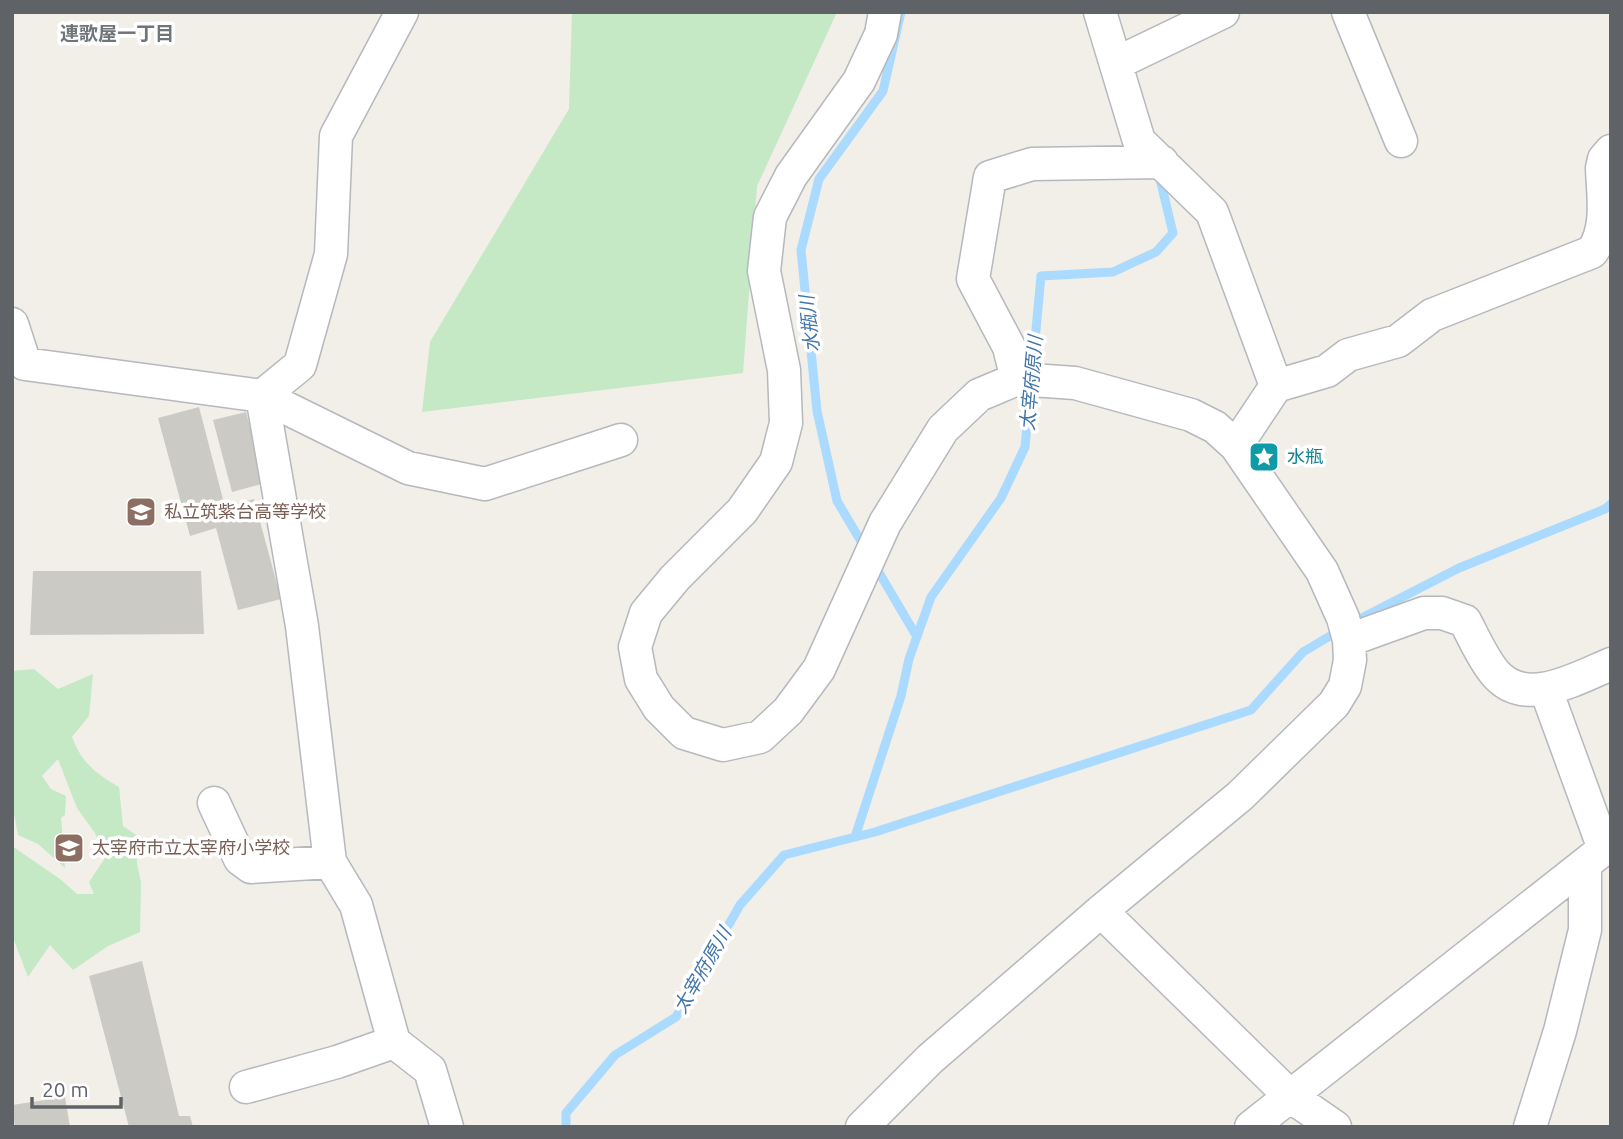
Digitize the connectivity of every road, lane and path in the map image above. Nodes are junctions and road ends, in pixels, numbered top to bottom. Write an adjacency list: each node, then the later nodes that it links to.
1 (402, 12): 13 (street)
2 (885, 12): 11 (street)
3 (1100, 12): 6 (street)
4 (1223, 12): 6 (street)
5 (1348, 12): 7 (street)
6 (1117, 63): 9 (street)
7 (1401, 141)
8 (1611, 151): 12 (street)
9 (1162, 162): 11 (street); 12 (street)
10 (12, 324): 13 (street)
11 (1017, 379): 15 (street)
12 (1276, 386): 15 (street)
13 (262, 396): 14 (street); 21 (street)
14 (621, 440)
15 (1236, 446): 16 (street)
16 (1349, 640): 18 (street); 22 (street)
17 (1611, 664): 18 (street)
18 (1546, 690): 20 (street)
19 (214, 803): 21 (street)
20 (1600, 856): 25 (street); 30 (street)
21 (330, 862): 23 (street)
22 (1101, 911): 25 (street); 27 (street)
23 (394, 1042): 24 (street); 26 (street)
24 (246, 1087)
25 (1290, 1096): 28 (street); 29 (street)
26 (447, 1127)
27 (862, 1127)
28 (1251, 1127)
29 (1335, 1127)
30 (1530, 1127)

